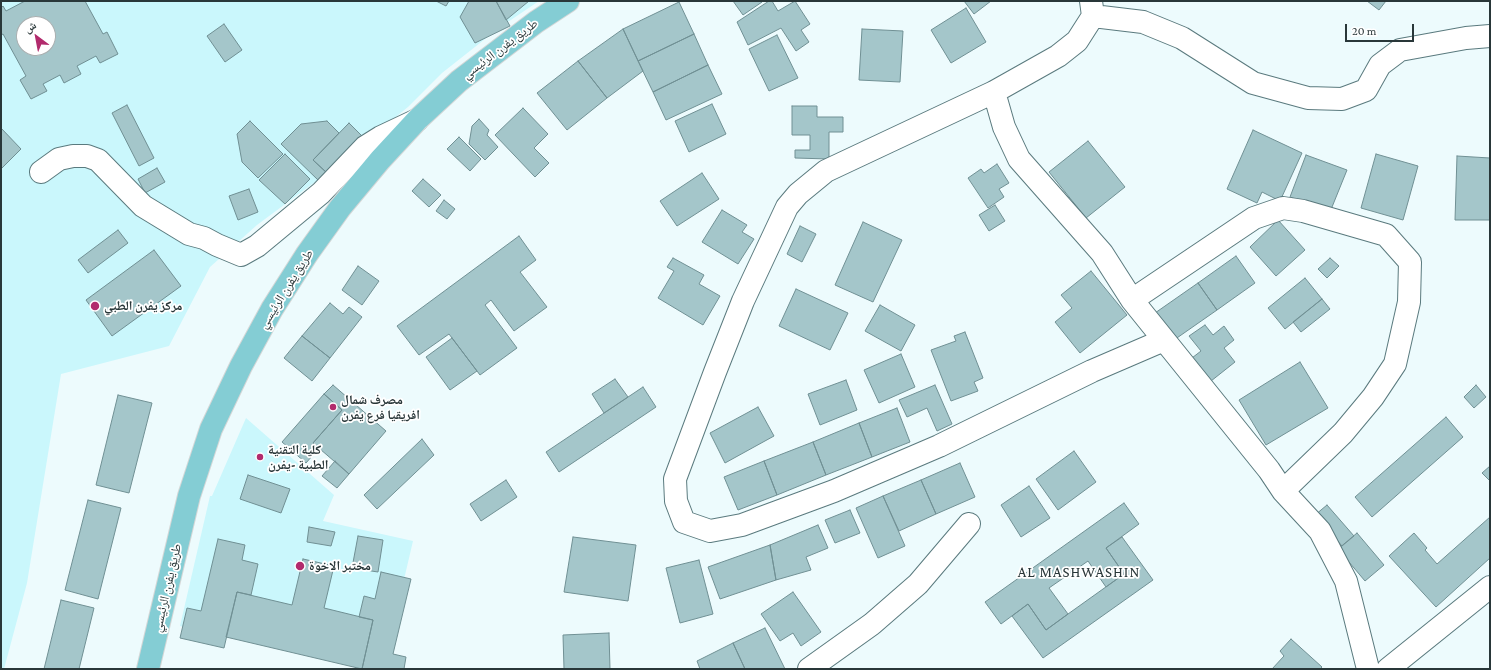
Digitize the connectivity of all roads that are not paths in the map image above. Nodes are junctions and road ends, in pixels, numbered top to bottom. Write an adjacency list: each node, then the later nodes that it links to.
1 (568, 1): 5 (main road, طريق يفرن الرئيسي)
2 (1092, 8): 3 (street); 4 (street)
3 (1490, 36)
4 (994, 92): 7 (street); 8 (street)
5 (417, 120): 6 (street); 12 (main road, طريق يفرن الرئيسي)
6 (41, 172)
7 (1132, 300): 8 (street); 9 (street)
8 (1164, 340): 9 (street)
9 (1283, 491): 14 (street)
10 (969, 524): 13 (street)
11 (1490, 587): 15 (street)
12 (148, 669)
13 (809, 669)
14 (1368, 669)
15 (1388, 669)

